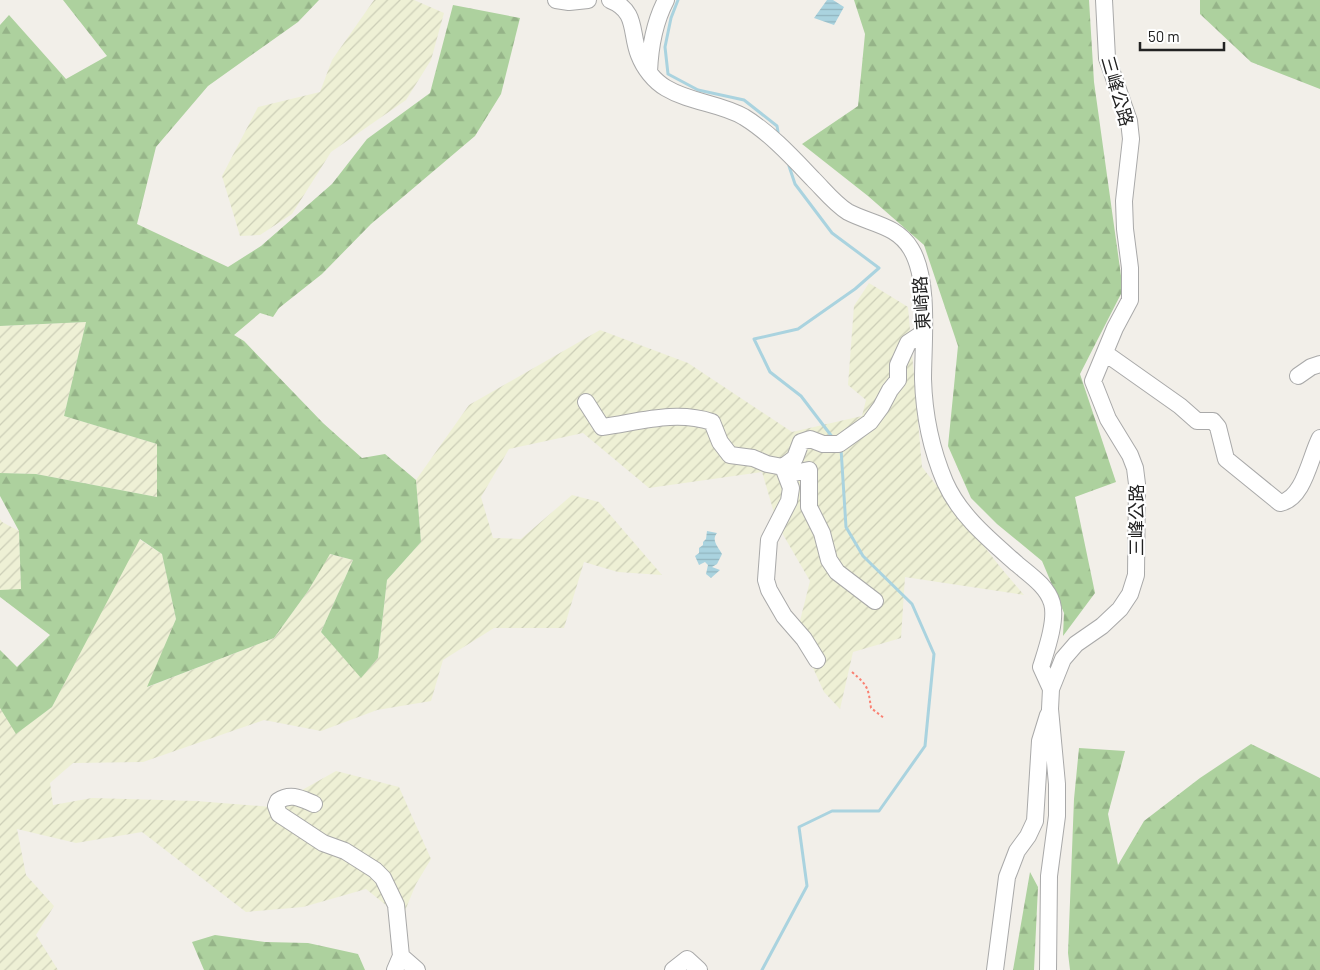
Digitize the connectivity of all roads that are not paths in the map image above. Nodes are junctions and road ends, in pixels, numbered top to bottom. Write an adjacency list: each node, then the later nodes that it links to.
1 (556, 0): 2 (street)
2 (588, 0)
3 (610, 0): 6 (street, 東崎路)
4 (666, 0): 6 (street)
5 (1104, 0): 8 (street, 三峰公路)
6 (649, 73): 7 (street, 東崎路)
7 (923, 333): 13 (street); 16 (street, 東崎路)
8 (1105, 354): 12 (street); 16 (street, 三峰公路)
9 (1320, 364): 10 (street)
10 (1298, 376)
11 (586, 402): 13 (street)
12 (1320, 438)
13 (783, 467): 14 (street); 15 (street)
14 (875, 601)
15 (817, 660)
16 (1051, 689): 17 (street, 三峰公路)
17 (1050, 708): 23 (street); 24 (street, 三峰公路)
18 (314, 804): 19 (street)
19 (398, 963): 20 (street)
20 (417, 970)
21 (673, 970): 22 (street)
22 (699, 970)
23 (995, 970)
24 (1048, 970)

